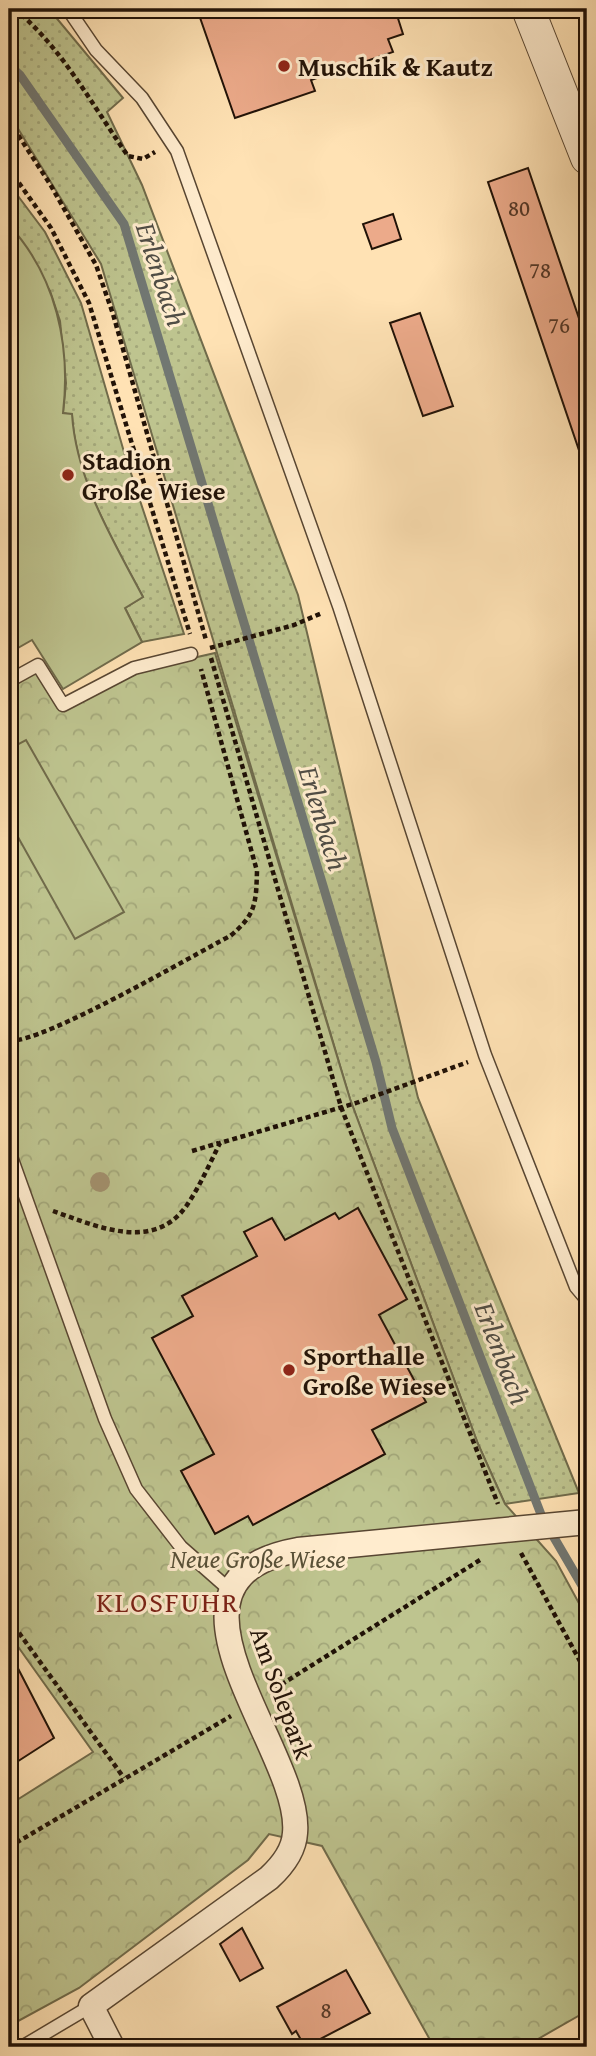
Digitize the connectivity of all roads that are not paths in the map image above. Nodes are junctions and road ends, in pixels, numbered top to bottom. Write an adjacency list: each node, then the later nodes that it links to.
1 (68, 9): 7 (lane)
2 (528, 9): 3 (street)
3 (585, 147)
4 (191, 654): 5 (lane)
5 (9, 681)
6 (9, 1151): 9 (lane)
7 (587, 1300)
8 (587, 1522): 9 (street)
9 (231, 1591): 10 (street, Am Solepark)
10 (91, 2006): 11 (lane, Am Solepark); 12 (street)
11 (22, 2047)
12 (112, 2047)

